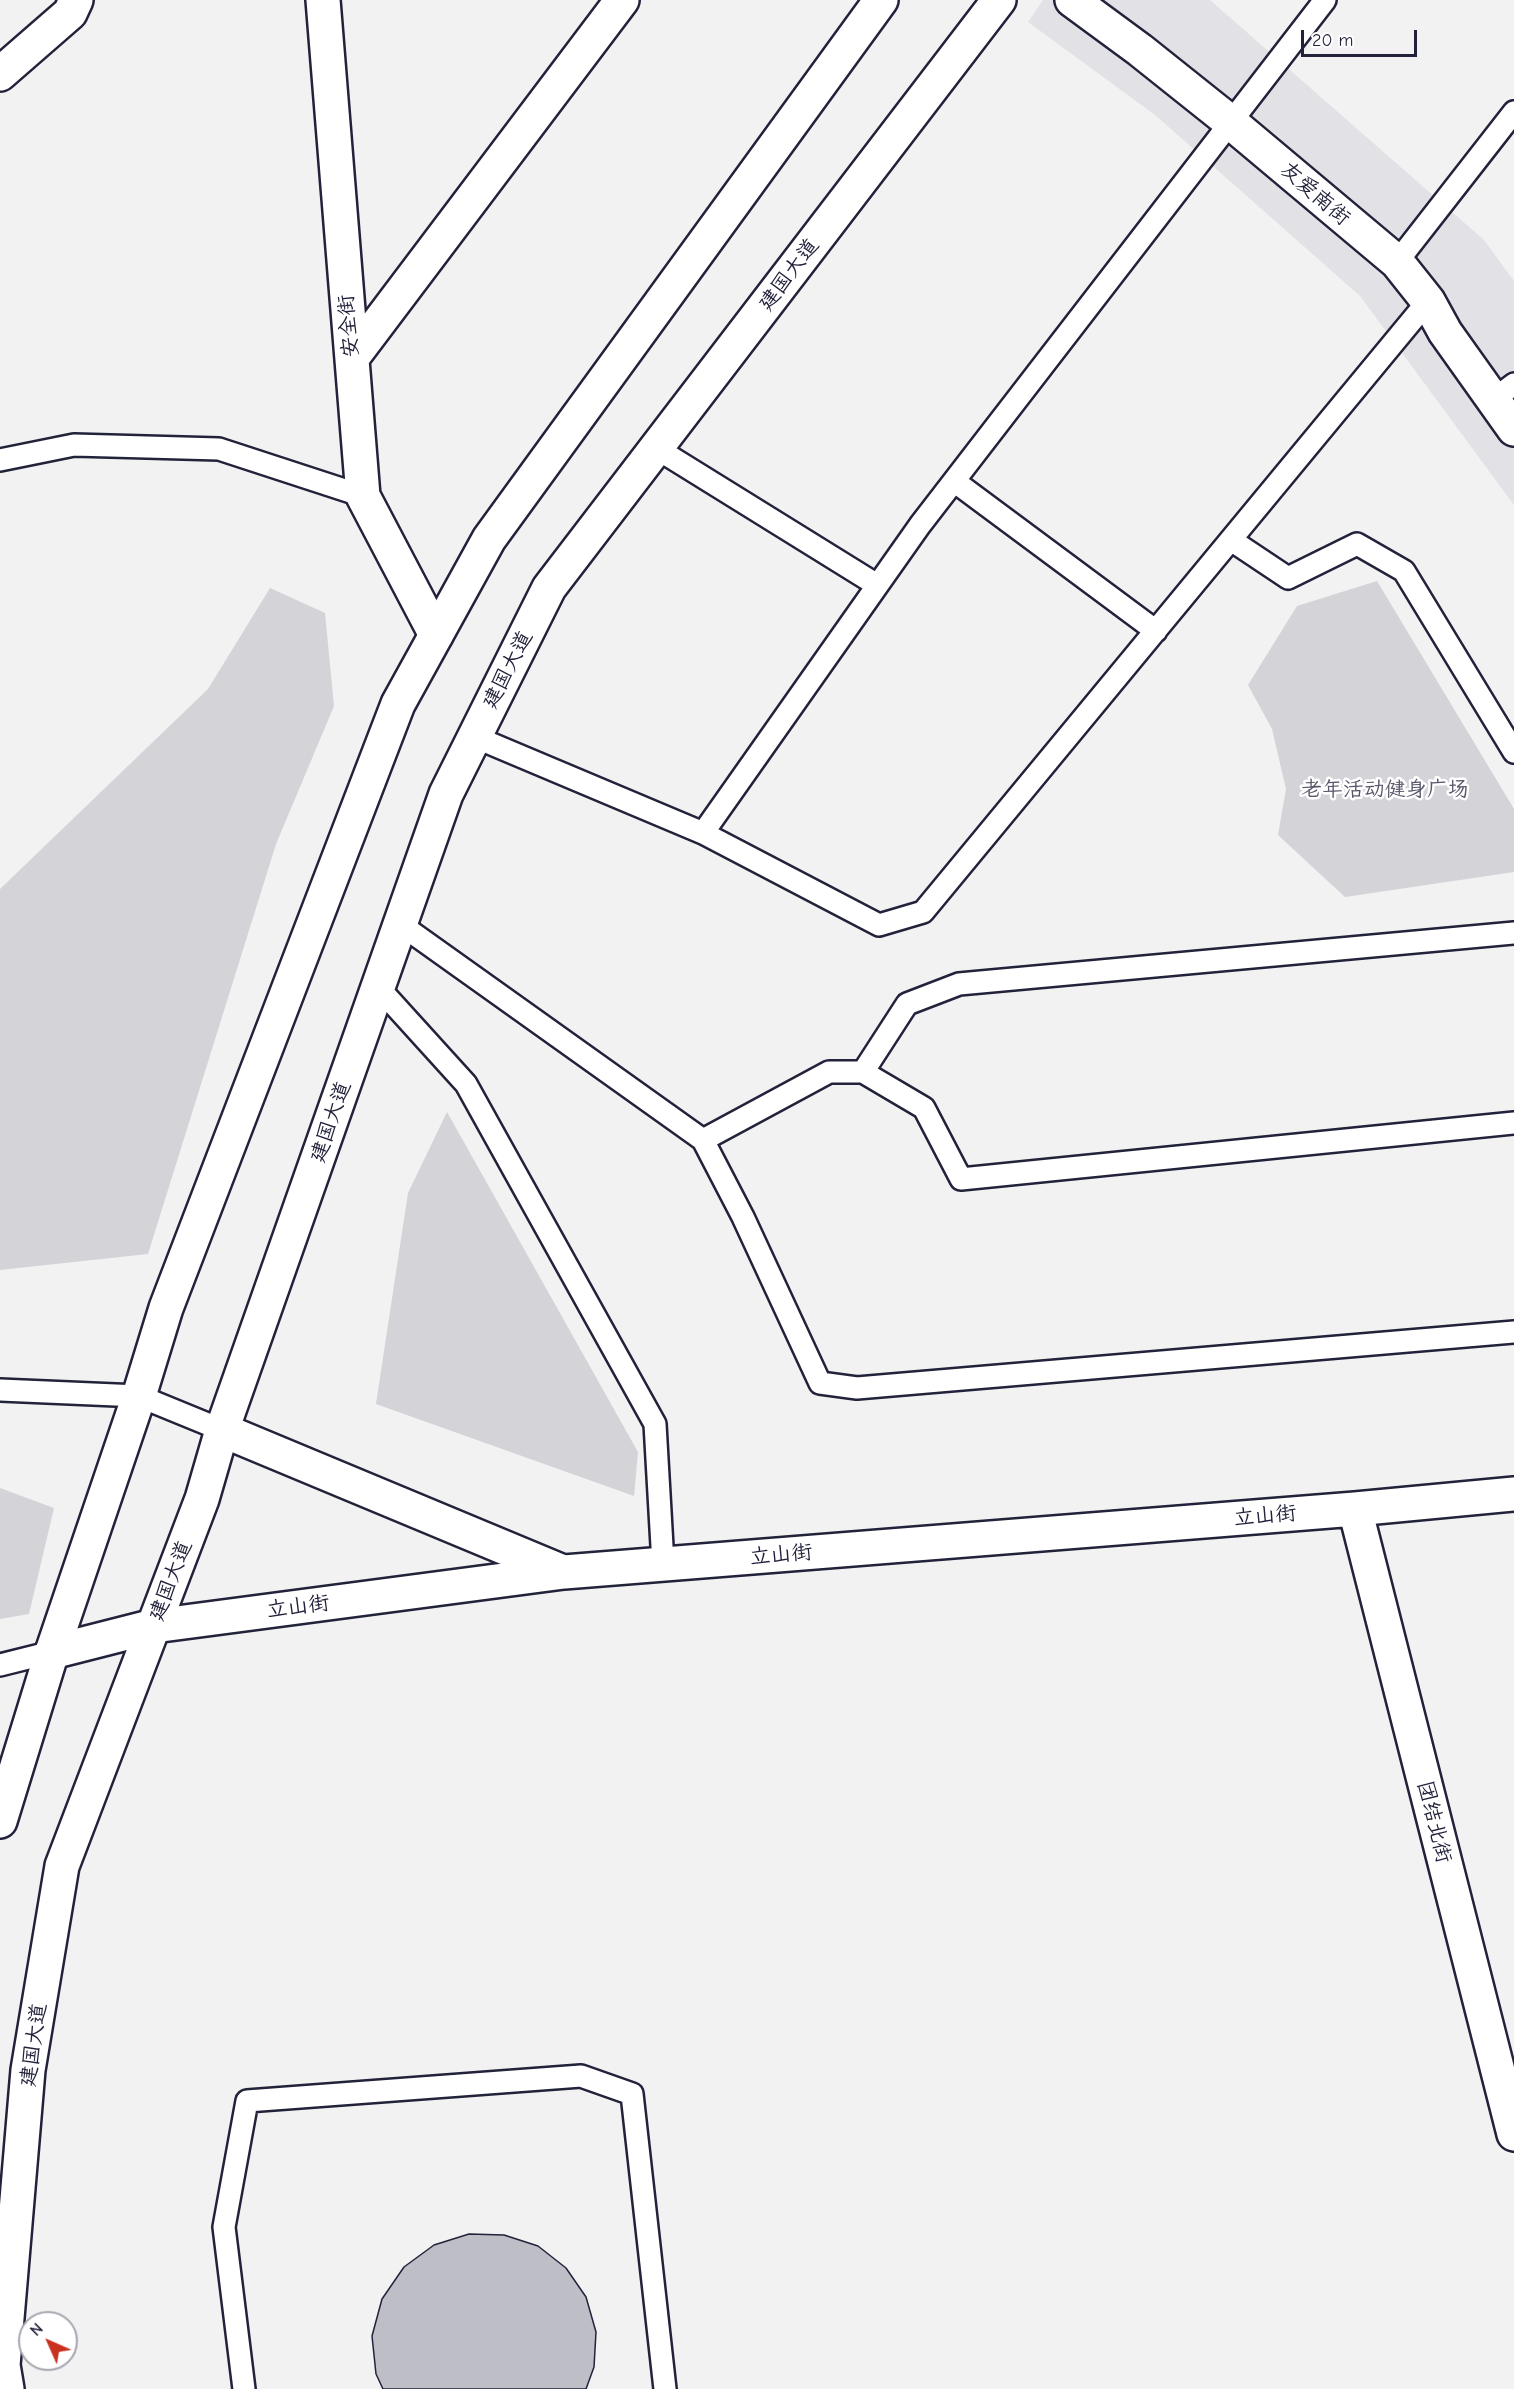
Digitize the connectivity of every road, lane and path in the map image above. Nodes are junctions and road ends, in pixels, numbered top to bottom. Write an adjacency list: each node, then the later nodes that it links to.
1 (76, 0): 8 (main road)
2 (323, 0): 13 (main road, 安全街)
3 (622, 0): 13 (main road)
4 (880, 0): 23 (main road)
5 (999, 0): 16 (main road, 建国大道)
6 (1072, 0): 10 (main road, 友爱南街)
7 (1325, 0): 10 (lane)
8 (0, 74)
9 (1514, 112): 11 (lane)
10 (1229, 121): 11 (main road, 友爱南街); 18 (lane)
11 (1397, 262): 12 (main road, 友爱南街)
12 (1428, 301): 14 (main road, 友爱南街); 20 (lane)
13 (352, 358): 19 (main road, 安全街)
14 (1503, 392): 15 (main road, 友爱南街)
15 (1514, 429)
16 (656, 448): 21 (lane); 24 (main road, 建国大道)
17 (0, 460): 19 (lane)
18 (954, 481): 21 (lane); 22 (lane)
19 (363, 496): 23 (main road, 安全街)
20 (1231, 540): 22 (lane); 25 (lane)
21 (877, 585): 26 (lane)
22 (1156, 631): 26 (lane)
23 (436, 635): 35 (main road)
24 (475, 736): 26 (lane); 27 (main road, 建国大道)
25 (1514, 753)
26 (703, 833)
27 (400, 924): 29 (main road, 建国大道); 32 (lane)
28 (1514, 933): 30 (lane)
29 (378, 987): 36 (main road, 建国大道); 39 (lane)
30 (863, 1072): 31 (lane); 32 (lane)
31 (1514, 1123)
32 (703, 1140): 33 (lane)
33 (1514, 1332)
34 (0, 1390): 35 (lane)
35 (140, 1396): 36 (lane); 42 (main road)
36 (222, 1431): 40 (main road); 41 (main road, 建国大道)
37 (1514, 1494): 38 (main road, 立山街)
38 (1355, 1509): 39 (main road, 立山街); 45 (main road, 团结北街)
39 (663, 1564): 40 (main road, 立山街)
40 (564, 1572): 41 (main road, 立山街)
41 (154, 1626): 42 (main road, 立山街); 46 (main road, 建国大道)
42 (52, 1652): 43 (lane); 44 (main road)
43 (0, 1665)
44 (0, 1821)
45 (1514, 2134)
46 (7, 2389)
47 (244, 2389): 48 (lane)
48 (665, 2389)

